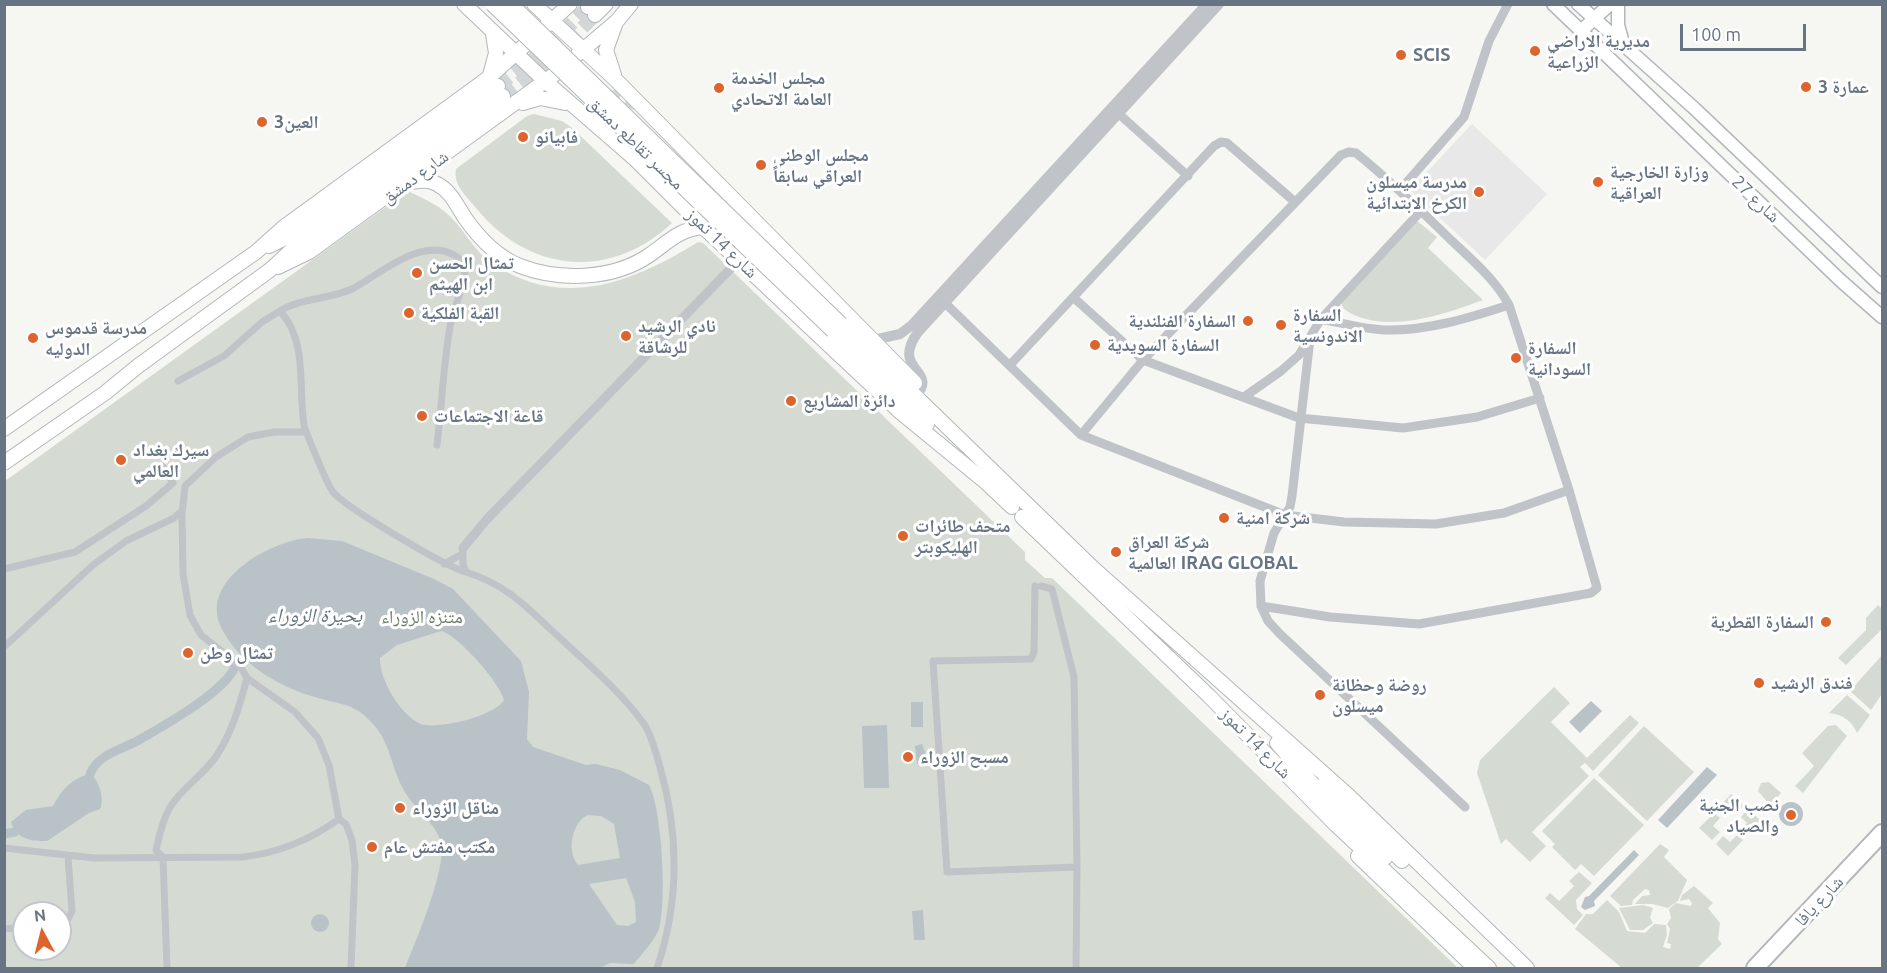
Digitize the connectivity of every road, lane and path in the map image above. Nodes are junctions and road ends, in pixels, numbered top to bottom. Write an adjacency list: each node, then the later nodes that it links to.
1 (464, 4): 21 (main road, شارع 14 تموز)
2 (492, 4): 48 (main road, مجسر تقاطع دمشق, bridge)
3 (511, 4): 48 (main road, مجسر تقاطع دمشق, bridge)
4 (534, 4): 19 (main road, شارع 14 تموز)
5 (570, 4): 19 (main road)
6 (606, 4): 15 (main road)
7 (631, 4): 17 (main road)
8 (1207, 4): 51 (street)
9 (1219, 4): 30 (street)
10 (1508, 4): 35 (street)
11 (1610, 4): 16 (main road)
12 (1618, 4): 22 (main road)
13 (1580, 5): 16 (main road, شارع 27); 18 (main road)
14 (1552, 6): 18 (main road, شارع 27)
15 (591, 9)
16 (1594, 19): 20 (main road); 22 (main road, شارع 27)
17 (617, 21): 24 (main road); 26 (main road)
18 (1570, 21): 20 (main road, شارع 27)
19 (548, 24): 24 (main road, شارع 14 تموز)
20 (1581, 31): 32 (main road, شارع 27)
21 (493, 34): 23 (main road, شارع 14 تموز); 27 (main road)
22 (1623, 44): 31 (main road, شارع 27)
23 (520, 50): 25 (main road, شارع 14 تموز); 27 (main road, شارع دمشق)
24 (579, 53): 26 (main road, شارع 14 تموز)
25 (550, 78): 28 (main road, شارع 14 تموز); 29 (main road, شارع دمشق)
26 (616, 80): 51 (main road, شارع 14 تموز)
27 (496, 87): 40 (main road, شارع دمشق); 49 (main road, شارع دمشق)
28 (573, 106): 29 (main road); 38 (main road, شارع 14 تموز)
29 (512, 107): 34 (main road, شارع دمشق)
30 (1119, 114): 33 (street); 43 (street)
31 (1723, 136): 32 (main road); 41 (main road, شارع 27)
32 (1706, 152): 46 (main road, شارع 27)
33 (1188, 176): 36 (street); 42 (street)
34 (408, 183): 38 (main road); 40 (main road, شارع دمشق)
35 (1400, 190): 36 (street); 37 (street)
36 (1295, 202): 53 (street)
37 (1421, 211): 44 (street); 47 (street)
38 (703, 227): 39 (main road, شارع 14 تموز)
39 (739, 260): 60 (main road, شارع 14 تموز); 76 (street)
40 (270, 270): 55 (main road, شارع دمشق)
41 (1882, 287)
42 (1074, 298): 53 (street); 54 (street)
43 (945, 303): 54 (street); 59 (street)
44 (1509, 305): 47 (street); 58 (street)
45 (280, 311): 56 (street); 63 (street); 65 (street)
46 (1882, 317)
47 (1321, 319): 50 (street)
48 (837, 328): 52 (main road, شارع 14 تموز); 59 (main road, شارع 14 تموز)
49 (144, 332): 55 (main road); 62 (main road, شارع دمشق)
50 (1310, 339): 57 (street); 61 (street)
51 (875, 340): 52 (street); 59 (main road, شارع 14 تموز)
52 (860, 342): 59 (main road, شارع 14 تموز)
53 (1143, 360): 57 (street); 64 (street)
54 (1010, 364): 64 (street)
55 (138, 366): 66 (main road, شارع دمشق)
56 (178, 381)
57 (1244, 397): 61 (street)
58 (1540, 398): 61 (street); 71 (street)
59 (919, 401): 60 (main road); 68 (main road, شارع 14 تموز); 68 (main road, شارع 14 تموز)
60 (899, 411): 68 (main road, شارع 14 تموز)
61 (1299, 418): 74 (street)
62 (4, 429)
63 (306, 432): 70 (street); 77 (street)
64 (1081, 435): 74 (street)
65 (437, 445)
66 (4, 463)
67 (162, 465): 69 (street)
68 (986, 473): 72 (main road, شارع 14 تموز); 80 (main road, شارع 14 تموز)
69 (173, 483): 70 (street); 78 (street)
70 (185, 486): 73 (street)
71 (1569, 490): 74 (street); 81 (street)
72 (1012, 507)
73 (183, 511): 82 (street); 83 (street)
74 (1285, 515): 81 (street)
75 (1022, 518): 80 (main road, شارع 14 تموز)
76 (463, 551): 77 (street); 79 (street)
77 (444, 564): 79 (street)
78 (4, 569)
79 (466, 572): 97 (street)
80 (1089, 572): 84 (main road, شارع 14 تموز); 94 (main road, شارع 14 تموز)
81 (1261, 606): 85 (street)
82 (4, 647)
83 (247, 678): 86 (street); 91 (street)
84 (1250, 711): 99 (main road, شارع 14 تموز); 100 (main road); 101 (main road, شارع 14 تموز)
85 (1465, 807)
86 (339, 819): 91 (street); 96 (street)
87 (1882, 833): 102 (highway, شارع يافا)
88 (4, 848): 90 (street)
89 (1882, 849): 103 (highway, شارع يافا)
90 (68, 857): 91 (street); 93 (street)
91 (163, 858): 95 (street)
92 (1077, 867): 92 (street); 98 (street)
93 (71, 901)
94 (1478, 968)
95 (167, 969)
96 (351, 969)
97 (657, 969)
98 (1076, 969)
99 (1502, 969)
100 (1514, 969)
101 (1527, 969)
102 (1755, 969)
103 (1770, 969)

